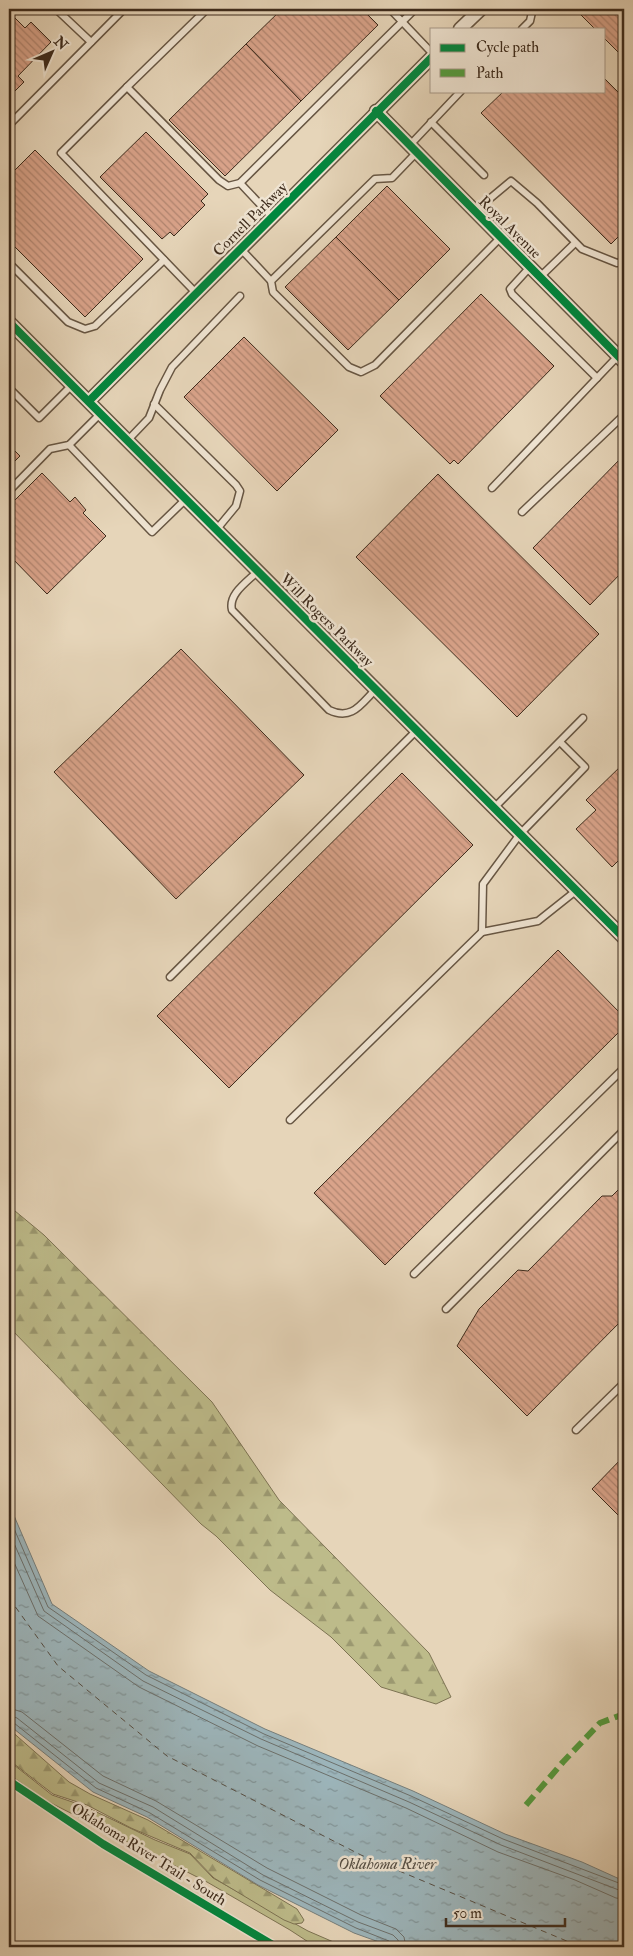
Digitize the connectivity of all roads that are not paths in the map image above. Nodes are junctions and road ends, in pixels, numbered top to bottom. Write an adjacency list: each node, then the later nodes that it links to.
1 (56, 9): 11 (lane)
2 (124, 9): 11 (lane)
3 (207, 9): 14 (lane)
4 (390, 9): 8 (lane)
5 (415, 9): 8 (lane)
6 (481, 9): 9 (street)
7 (529, 9): 10 (lane)
8 (402, 22): 12 (lane); 21 (lane)
9 (461, 28)
10 (523, 28)
11 (91, 42): 18 (lane)
12 (430, 53)
13 (430, 57): 16 (street, Cornell Parkway)
14 (127, 87): 21 (lane); 27 (lane)
15 (460, 92): 17 (lane)
16 (376, 111): 19 (street, Royal Avenue); 23 (street, Cornell Parkway)
17 (431, 122): 19 (lane); 20 (lane)
18 (9, 125)
19 (413, 149): 22 (street, Royal Avenue); 32 (lane)
20 (484, 175)
21 (240, 183): 23 (lane)
22 (475, 211): 24 (street, Royal Avenue); 25 (lane)
23 (272, 217): 26 (street, Cornell Parkway)
24 (500, 237): 30 (street, Royal Avenue); 32 (lane)
25 (574, 243): 28 (lane); 31 (lane)
26 (240, 248): 32 (lane); 33 (street, Cornell Parkway)
27 (164, 260): 29 (lane); 33 (lane)
28 (624, 262)
29 (9, 263)
30 (530, 267): 31 (street, Royal Avenue); 37 (lane)
31 (540, 277): 36 (street, Royal Avenue)
32 (271, 281)
33 (196, 293): 40 (street, Cornell Parkway)
34 (240, 296): 41 (lane)
35 (9, 322): 38 (street, Will Rogers Parkway)
36 (621, 359): 37 (lane)
37 (597, 378): 46 (lane)
38 (72, 385): 39 (lane); 40 (street, Will Rogers Parkway)
39 (9, 388)
40 (89, 401): 42 (street, Will Rogers Parkway)
41 (154, 404): 44 (lane); 50 (lane)
42 (100, 413): 44 (street, Will Rogers Parkway); 45 (lane)
43 (624, 415): 49 (lane)
44 (128, 440): 48 (street, Will Rogers Parkway)
45 (68, 445): 47 (lane); 48 (lane)
46 (492, 488)
47 (9, 490)
48 (186, 498): 50 (street, Will Rogers Parkway)
49 (522, 512)
50 (217, 529): 51 (street, Will Rogers Parkway)
51 (258, 571): 52 (street, Will Rogers Parkway); 52 (lane)
52 (376, 689): 54 (street, Will Rogers Parkway)
53 (583, 718): 55 (lane)
54 (417, 730): 56 (street, Will Rogers Parkway); 61 (lane)
55 (560, 742): 56 (lane); 57 (lane)
56 (495, 807): 57 (street, Will Rogers Parkway)
57 (520, 834): 58 (street, Will Rogers Parkway); 59 (lane)
58 (577, 890): 59 (lane); 60 (street, Will Rogers Parkway)
59 (482, 932): 63 (lane)
60 (624, 938)
61 (170, 977)
62 (624, 1068): 65 (lane)
63 (290, 1120)
64 (624, 1130): 66 (lane)
65 (414, 1274)
66 (446, 1309)
67 (624, 1382): 68 (lane)
68 (576, 1430)

